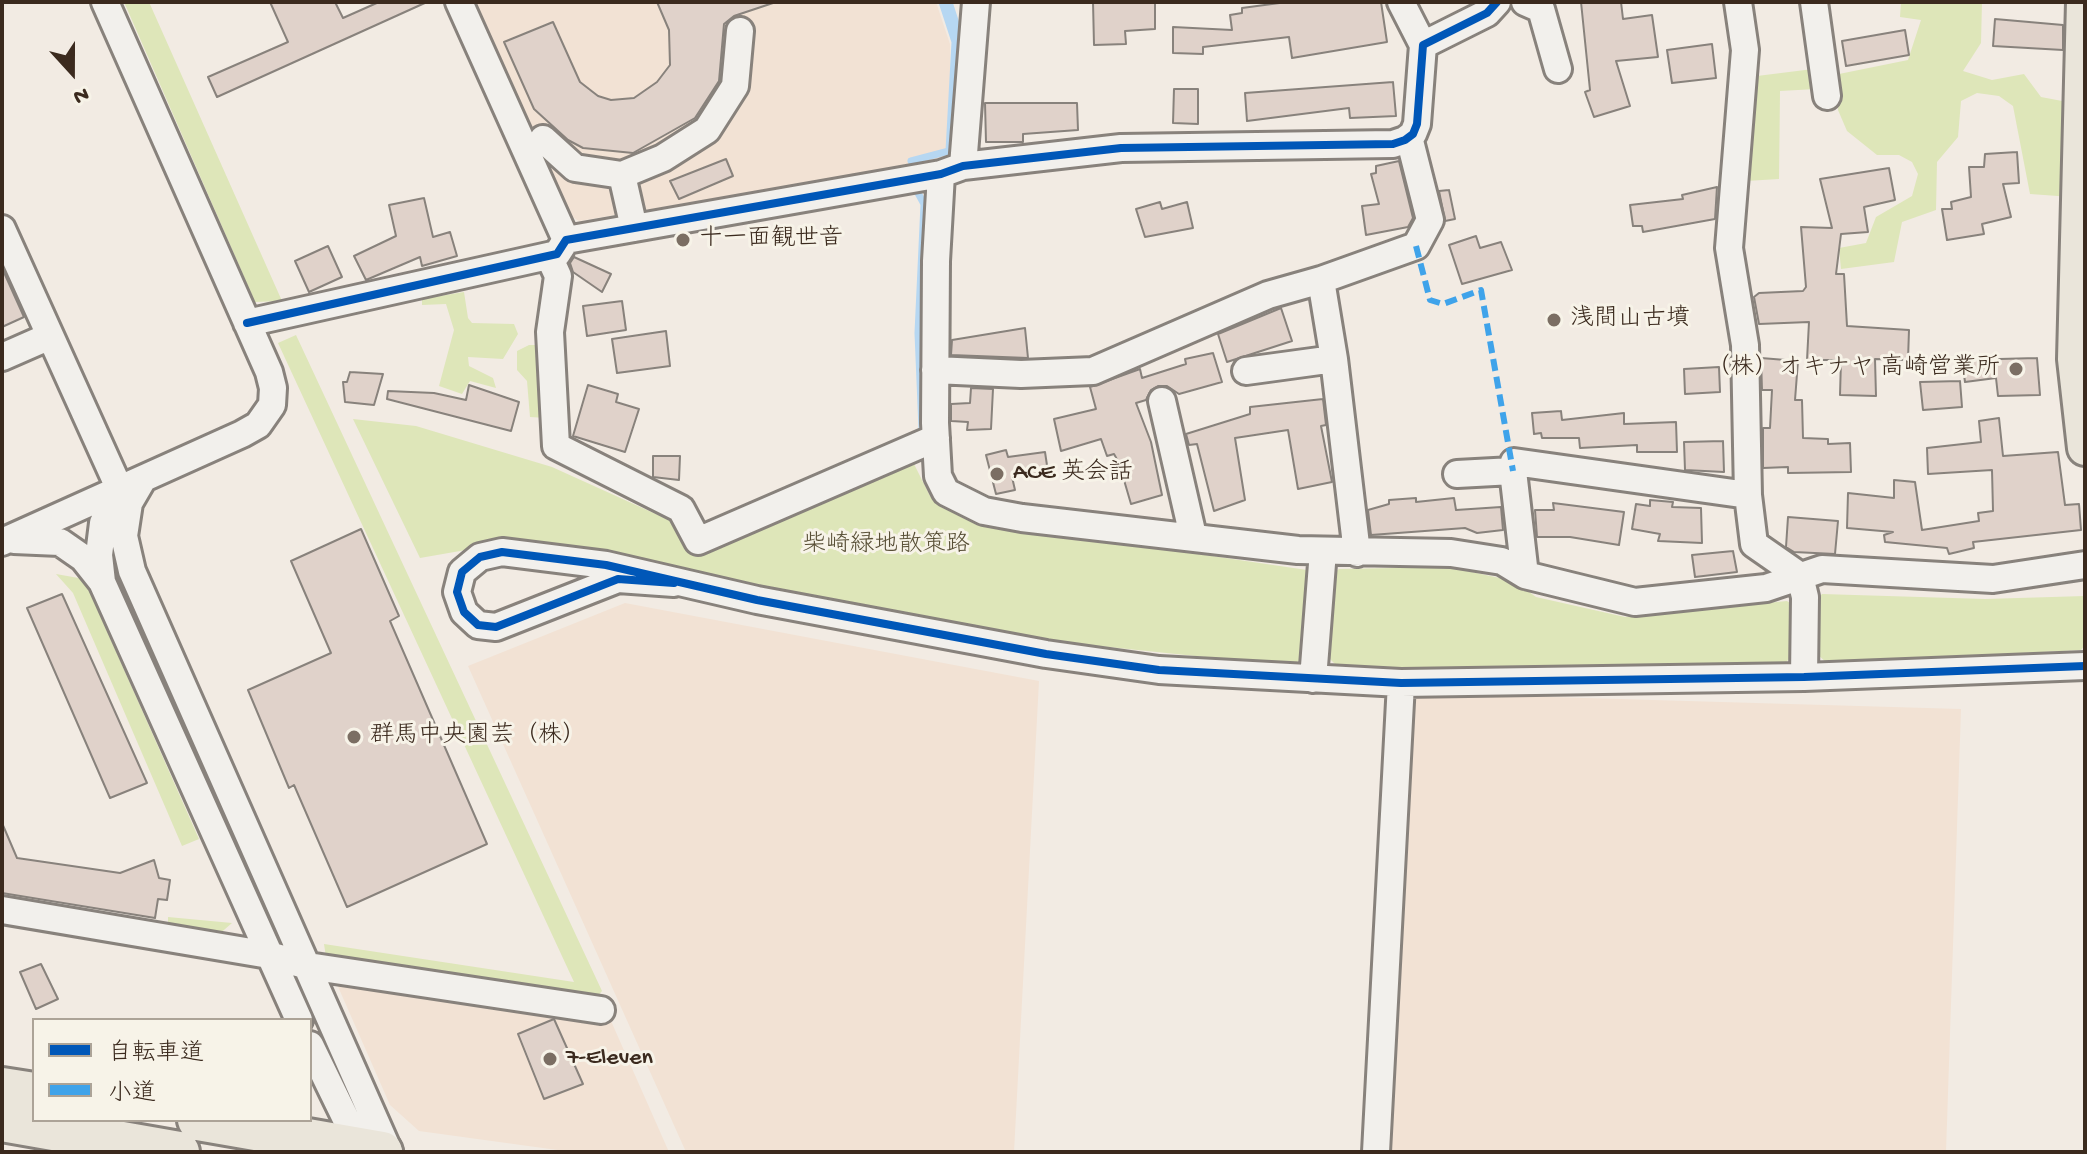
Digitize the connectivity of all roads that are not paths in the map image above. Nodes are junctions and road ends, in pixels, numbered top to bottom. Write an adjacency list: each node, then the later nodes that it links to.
1 (105, 2): 24 (street)
2 (459, 2): 22 (street)
3 (955, 2): 13 (street)
4 (976, 2): 13 (street)
5 (1401, 2): 12 (street)
6 (1497, 2): 12 (street)
7 (1525, 2): 14 (street)
8 (1738, 2): 37 (street)
9 (1814, 2): 15 (street)
10 (2084, 2): 31 (main road)
11 (740, 31): 19 (street)
12 (1423, 45): 16 (street)
13 (972, 49): 18 (street)
14 (1558, 69)
15 (1827, 96)
16 (1409, 137): 18 (street); 23 (street)
17 (543, 139): 19 (street)
18 (952, 170): 20 (street); 28 (street)
19 (622, 175): 20 (street)
20 (634, 228): 22 (street)
21 (2, 229): 25 (street)
22 (558, 248): 24 (street); 32 (street)
23 (1321, 280): 27 (street); 28 (street)
24 (247, 323): 36 (street)
25 (50, 336): 26 (street); 36 (street)
26 (2, 357)
27 (1334, 359): 29 (street); 43 (street)
28 (935, 370): 32 (street)
29 (1246, 371)
30 (1162, 401): 39 (street)
31 (2082, 411): 33 (main road)
32 (936, 438): 39 (street)
33 (2085, 448)
34 (1514, 462): 37 (street)
35 (1457, 474): 46 (street)
36 (132, 484): 38 (street); 40 (street); 45 (street)
37 (1748, 495): 47 (street)
38 (56, 518): 40 (street); 41 (street)
39 (1193, 536): 42 (street)
40 (101, 540): 45 (street); 48 (street)
41 (4, 541): 48 (street)
42 (1323, 551): 43 (street); 52 (street)
43 (1357, 553): 46 (street)
44 (2085, 565): 47 (street)
45 (132, 571): 56 (street)
46 (1525, 575): 47 (street)
47 (1800, 576): 51 (street)
48 (102, 582): 55 (street)
49 (674, 583): 49 (street); 52 (street)
50 (2085, 666): 51 (street)
51 (1804, 677): 53 (street)
52 (1313, 679): 53 (street)
53 (1401, 683): 66 (street)
54 (2, 910): 55 (street)
55 (269, 955): 56 (street); 58 (street)
56 (308, 966): 57 (street); 64 (street)
57 (601, 1010)
58 (298, 1018)
59 (312, 1048): 64 (street)
60 (2, 1088): 61 (highway)
61 (32, 1093)
62 (2, 1121): 65 (highway)
63 (209, 1122): 64 (highway)
64 (373, 1151)
65 (179, 1152)
66 (1376, 1152)

